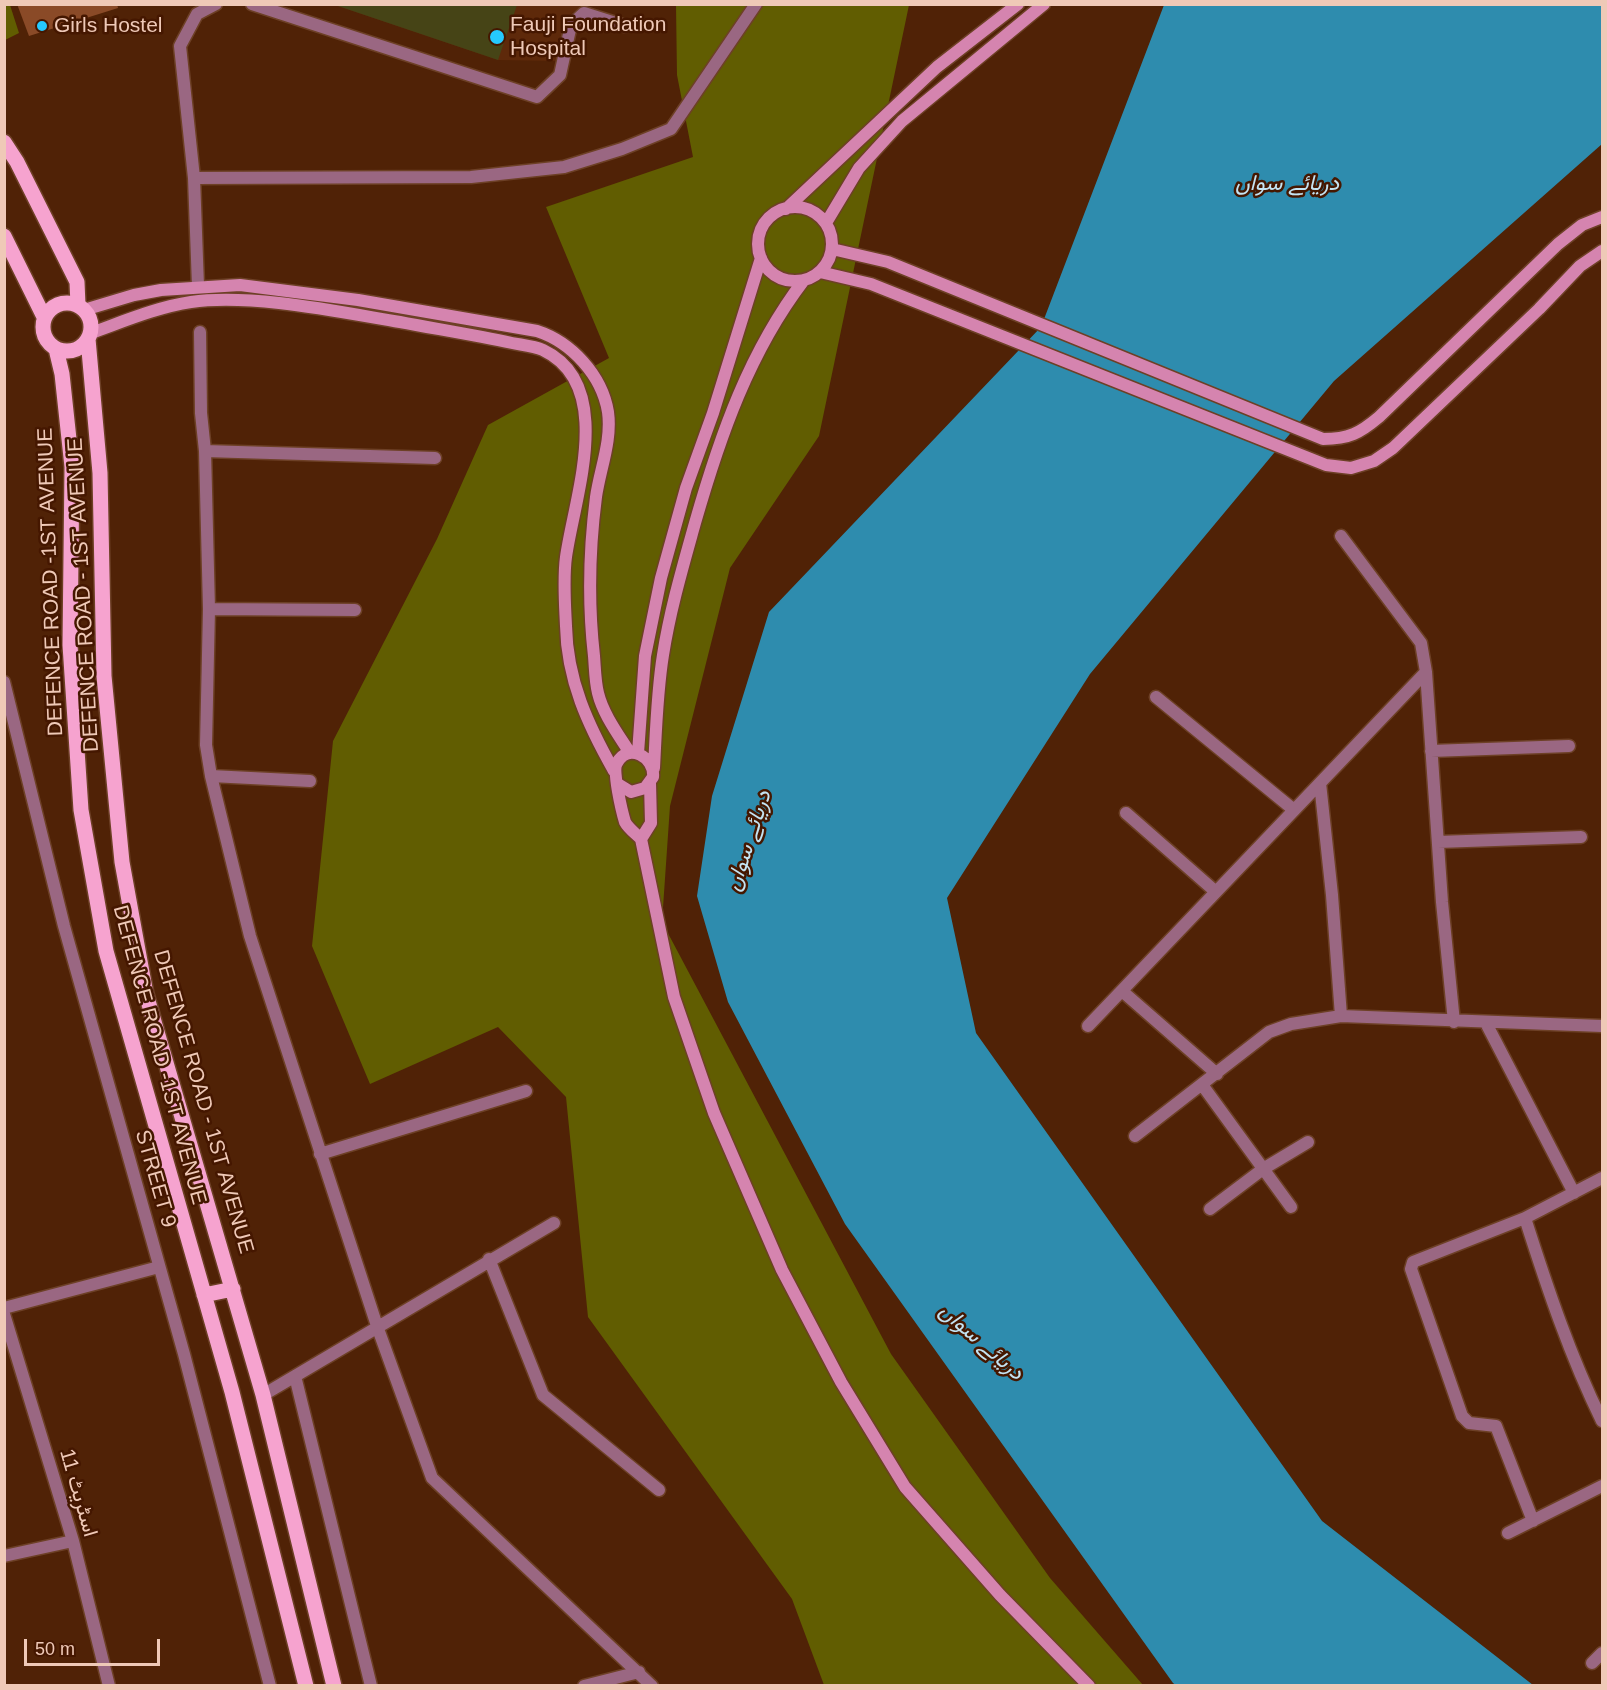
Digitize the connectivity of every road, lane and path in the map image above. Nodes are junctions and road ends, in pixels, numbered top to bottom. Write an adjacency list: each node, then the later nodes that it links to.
1 (216, 4): 8 (street)
2 (252, 4): 6 (street)
3 (756, 4): 8 (street)
4 (1018, 4): 9 (main road)
5 (1044, 4): 11 (main road)
6 (625, 26)
7 (4, 142): 19 (main road)
8 (194, 178): 18 (street)
9 (786, 209): 11 (main road); 15 (main road)
10 (1602, 217): 13 (main road)
11 (826, 224): 13 (main road)
12 (4, 236): 20 (main road, DEFENCE ROAD -1ST AVENUE)
13 (832, 249): 16 (main road)
14 (1602, 251): 16 (main road)
15 (761, 258): 17 (main road); 34 (main road)
16 (820, 272): 17 (main road)
17 (804, 280): 37 (main road)
18 (198, 286): 19 (main road); 34 (main road)
19 (81, 307): 20 (main road); 22 (main road)
20 (44, 317): 23 (main road, DEFENCE ROAD -1ST AVENUE)
21 (200, 332): 24 (street)
22 (89, 336): 23 (main road); 35 (main road); 68 (main road, DEFENCE ROAD - 1ST AVENUE)
23 (56, 349): 69 (main road, DEFENCE ROAD -1ST AVENUE)
24 (205, 451): 25 (street); 27 (street)
25 (435, 458)
26 (1341, 536): 29 (street)
27 (209, 609): 28 (street); 36 (street)
28 (355, 610)
29 (1426, 672): 33 (street); 39 (street)
30 (4, 682): 67 (street, STREET 9)
31 (1156, 697): 41 (street)
32 (1569, 746): 33 (street)
33 (1431, 751): 45 (street)
34 (634, 753): 35 (main road); 37 (main road)
35 (614, 771): 40 (main road)
36 (211, 776): 38 (street); 58 (street)
37 (652, 777): 40 (main road); 44 (main road)
38 (309, 781)
39 (1320, 783): 41 (street); 48 (street)
40 (618, 784): 44 (main road)
41 (1294, 810): 46 (street)
42 (1126, 813): 46 (street)
43 (1581, 837): 45 (street)
44 (641, 839): 92 (main road)
45 (1438, 842): 49 (street)
46 (1216, 891): 47 (street)
47 (1122, 990): 51 (street); 53 (street)
48 (1341, 1016): 49 (street); 53 (street)
49 (1454, 1022): 50 (street)
50 (1486, 1023): 52 (street); 61 (street)
51 (1088, 1026)
52 (1602, 1026)
53 (1217, 1074): 54 (street)
54 (1203, 1086): 56 (street); 59 (street)
55 (526, 1091): 58 (street)
56 (1135, 1136)
57 (1308, 1142): 59 (street)
58 (320, 1154): 72 (street)
59 (1263, 1168): 62 (street); 63 (street)
60 (1602, 1178): 61 (street)
61 (1574, 1193): 64 (street)
62 (1292, 1207)
63 (1210, 1209)
64 (1525, 1218): 75 (street); 78 (street)
65 (554, 1223): 66 (street)
66 (489, 1259): 72 (street); 77 (street)
67 (159, 1267): 70 (street); 86 (street, STREET 9)
68 (233, 1289): 69 (main road); 74 (main road, DEFENCE ROAD - 1ST AVENUE)
69 (204, 1295): 87 (main road, DEFENCE ROAD -1ST AVENUE)
70 (4, 1308)
71 (4, 1314): 80 (street, اسٹریٹ 11)
72 (377, 1326): 73 (street); 84 (street)
73 (295, 1376): 74 (street); 89 (street)
74 (263, 1395): 88 (main road, DEFENCE ROAD - 1ST AVENUE)
75 (1602, 1421)
76 (1602, 1486): 78 (street)
77 (658, 1490)
78 (1533, 1521): 79 (street)
79 (1508, 1533)
80 (73, 1541): 81 (street); 85 (street, اسٹریٹ 11)
81 (4, 1556)
82 (1602, 1653): 83 (street)
83 (1592, 1664)
84 (639, 1672): 90 (street); 91 (street)
85 (109, 1686)
86 (270, 1686)
87 (306, 1686)
88 (334, 1686)
89 (371, 1686)
90 (584, 1686)
91 (652, 1686)
92 (1089, 1686)

